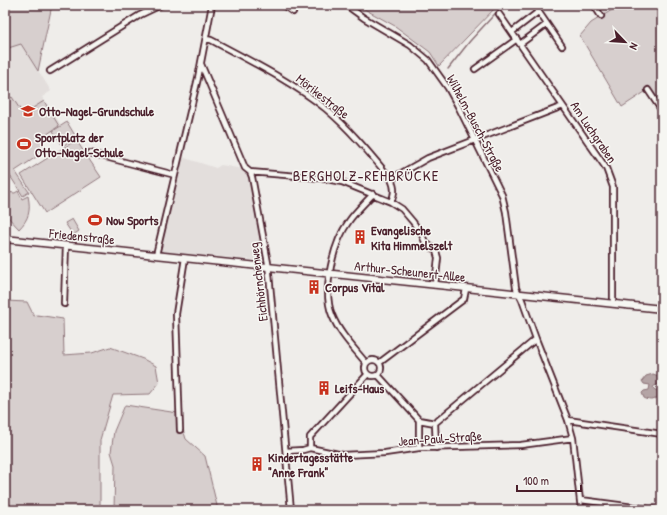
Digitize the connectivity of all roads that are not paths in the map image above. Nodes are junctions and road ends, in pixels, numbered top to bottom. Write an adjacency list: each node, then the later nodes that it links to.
1 (161, 5): 19 (street)
2 (212, 5): 13 (street)
3 (283, 5): 7 (street)
4 (346, 5): 23 (street, Wilhelm-Busch-Straße)
5 (534, 5): 8 (street)
6 (594, 5): 10 (street)
7 (293, 12)
8 (538, 12): 11 (street); 12 (street)
9 (499, 14): 12 (street, Am Luchgraben)
10 (601, 16)
11 (547, 24): 15 (street); 16 (street)
12 (512, 32): 14 (street, Am Luchgraben)
13 (206, 39): 17 (street); 27 (street, Mörikestraße)
14 (517, 39): 15 (street, Am Luchgraben); 18 (street)
15 (520, 44): 21 (street, Am Luchgraben)
16 (562, 46)
17 (201, 64): 25 (street, Eichhörnchenweg); 26 (street)
18 (475, 69)
19 (50, 72)
20 (648, 90): 22 (street)
21 (563, 106): 23 (street); 40 (street, Am Luchgraben)
22 (662, 111)
23 (475, 139): 27 (street); 38 (street, Wilhelm-Busch-Straße)
24 (90, 153): 26 (street)
25 (250, 172): 28 (street); 34 (street, Eichhörnchenweg)
26 (175, 175): 32 (street)
27 (391, 179): 29 (street)
28 (373, 194): 29 (street); 35 (street)
29 (391, 202): 36 (street)
30 (5, 239): 31 (main road, Friedenstraße)
31 (66, 246): 32 (main road, Friedenstraße); 39 (street)
32 (156, 255): 33 (main road, Arthur-Scheunert-Allee)
33 (185, 258): 34 (main road, Arthur-Scheunert-Allee); 50 (street)
34 (268, 267): 35 (main road, Arthur-Scheunert-Allee); 56 (street, Eichhörnchenweg)
35 (330, 273): 36 (main road, Arthur-Scheunert-Allee); 43 (street)
36 (435, 285): 37 (main road, Arthur-Scheunert-Allee)
37 (466, 288): 38 (main road, Arthur-Scheunert-Allee); 44 (street)
38 (519, 294): 40 (main road, Arthur-Scheunert-Allee); 42 (street, Wilhelm-Busch-Straße)
39 (64, 304)
40 (613, 304): 41 (main road, Arthur-Scheunert-Allee)
41 (662, 309)
42 (536, 339): 48 (street, Wilhelm-Busch-Straße); 49 (street)
43 (366, 362): 44 (street); 45 (street)
44 (379, 363): 46 (street)
45 (367, 375): 46 (street); 53 (street)
46 (378, 375): 47 (street)
47 (419, 420): 49 (street); 54 (street)
48 (568, 420): 51 (street); 52 (street, Wilhelm-Busch-Straße)
49 (435, 423): 55 (street)
50 (180, 430)
51 (662, 434)
52 (573, 438): 55 (street, Jean-Paul-Straße); 57 (street, Wilhelm-Busch-Straße)
53 (310, 448): 54 (street, Jean-Paul-Straße); 56 (street, Jean-Paul-Straße)
54 (419, 448): 55 (street, Jean-Paul-Straße)
55 (436, 448)
56 (286, 451): 59 (street, Eichhörnchenweg)
57 (581, 500): 58 (street); 60 (street, Wilhelm-Busch-Straße)
58 (644, 509): 61 (street)
59 (291, 510)
60 (581, 510)
61 (656, 510)

